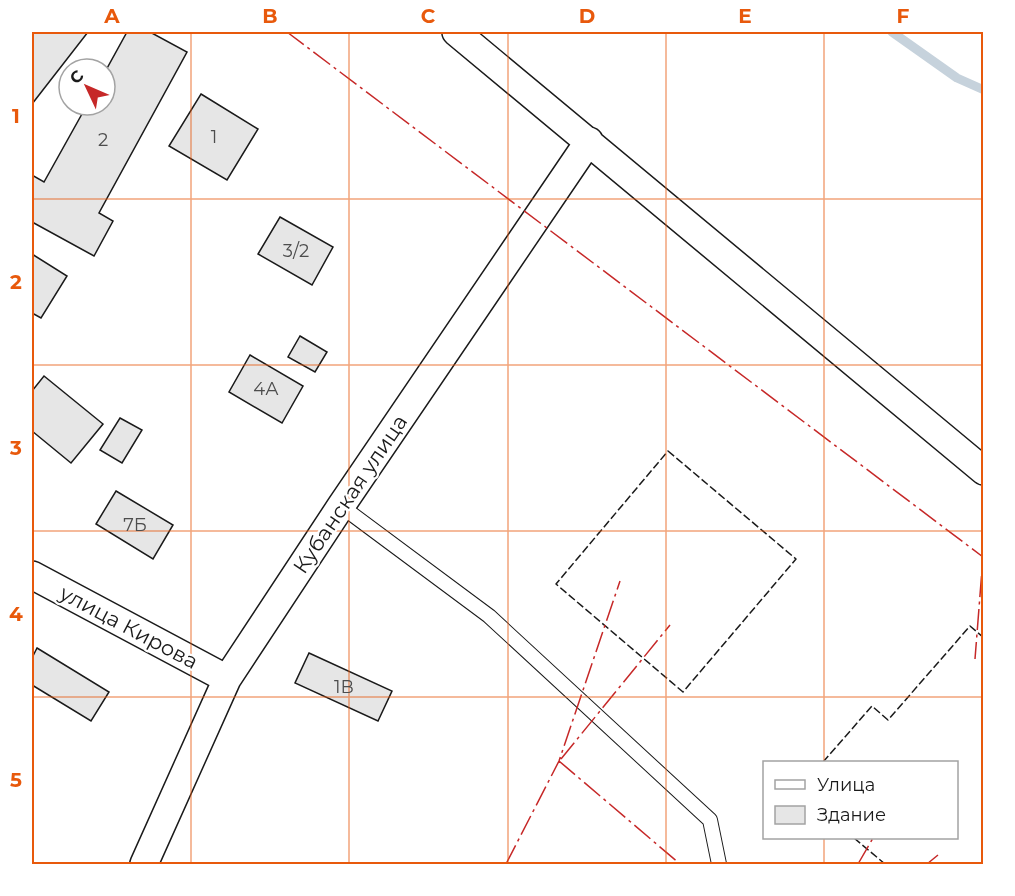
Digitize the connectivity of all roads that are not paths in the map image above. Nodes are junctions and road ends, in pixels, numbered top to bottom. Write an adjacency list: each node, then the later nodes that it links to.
1 (456, 32): 2 (street)
2 (589, 141): 3 (street); 4 (street, Кубанская улица)
3 (984, 471)
4 (341, 506): 6 (street, Кубанская улица); 8 (lane)
5 (32, 575): 6 (street, улица Кирова)
6 (227, 679): 7 (street, Кубанская улица)
7 (144, 864)
8 (719, 864)

